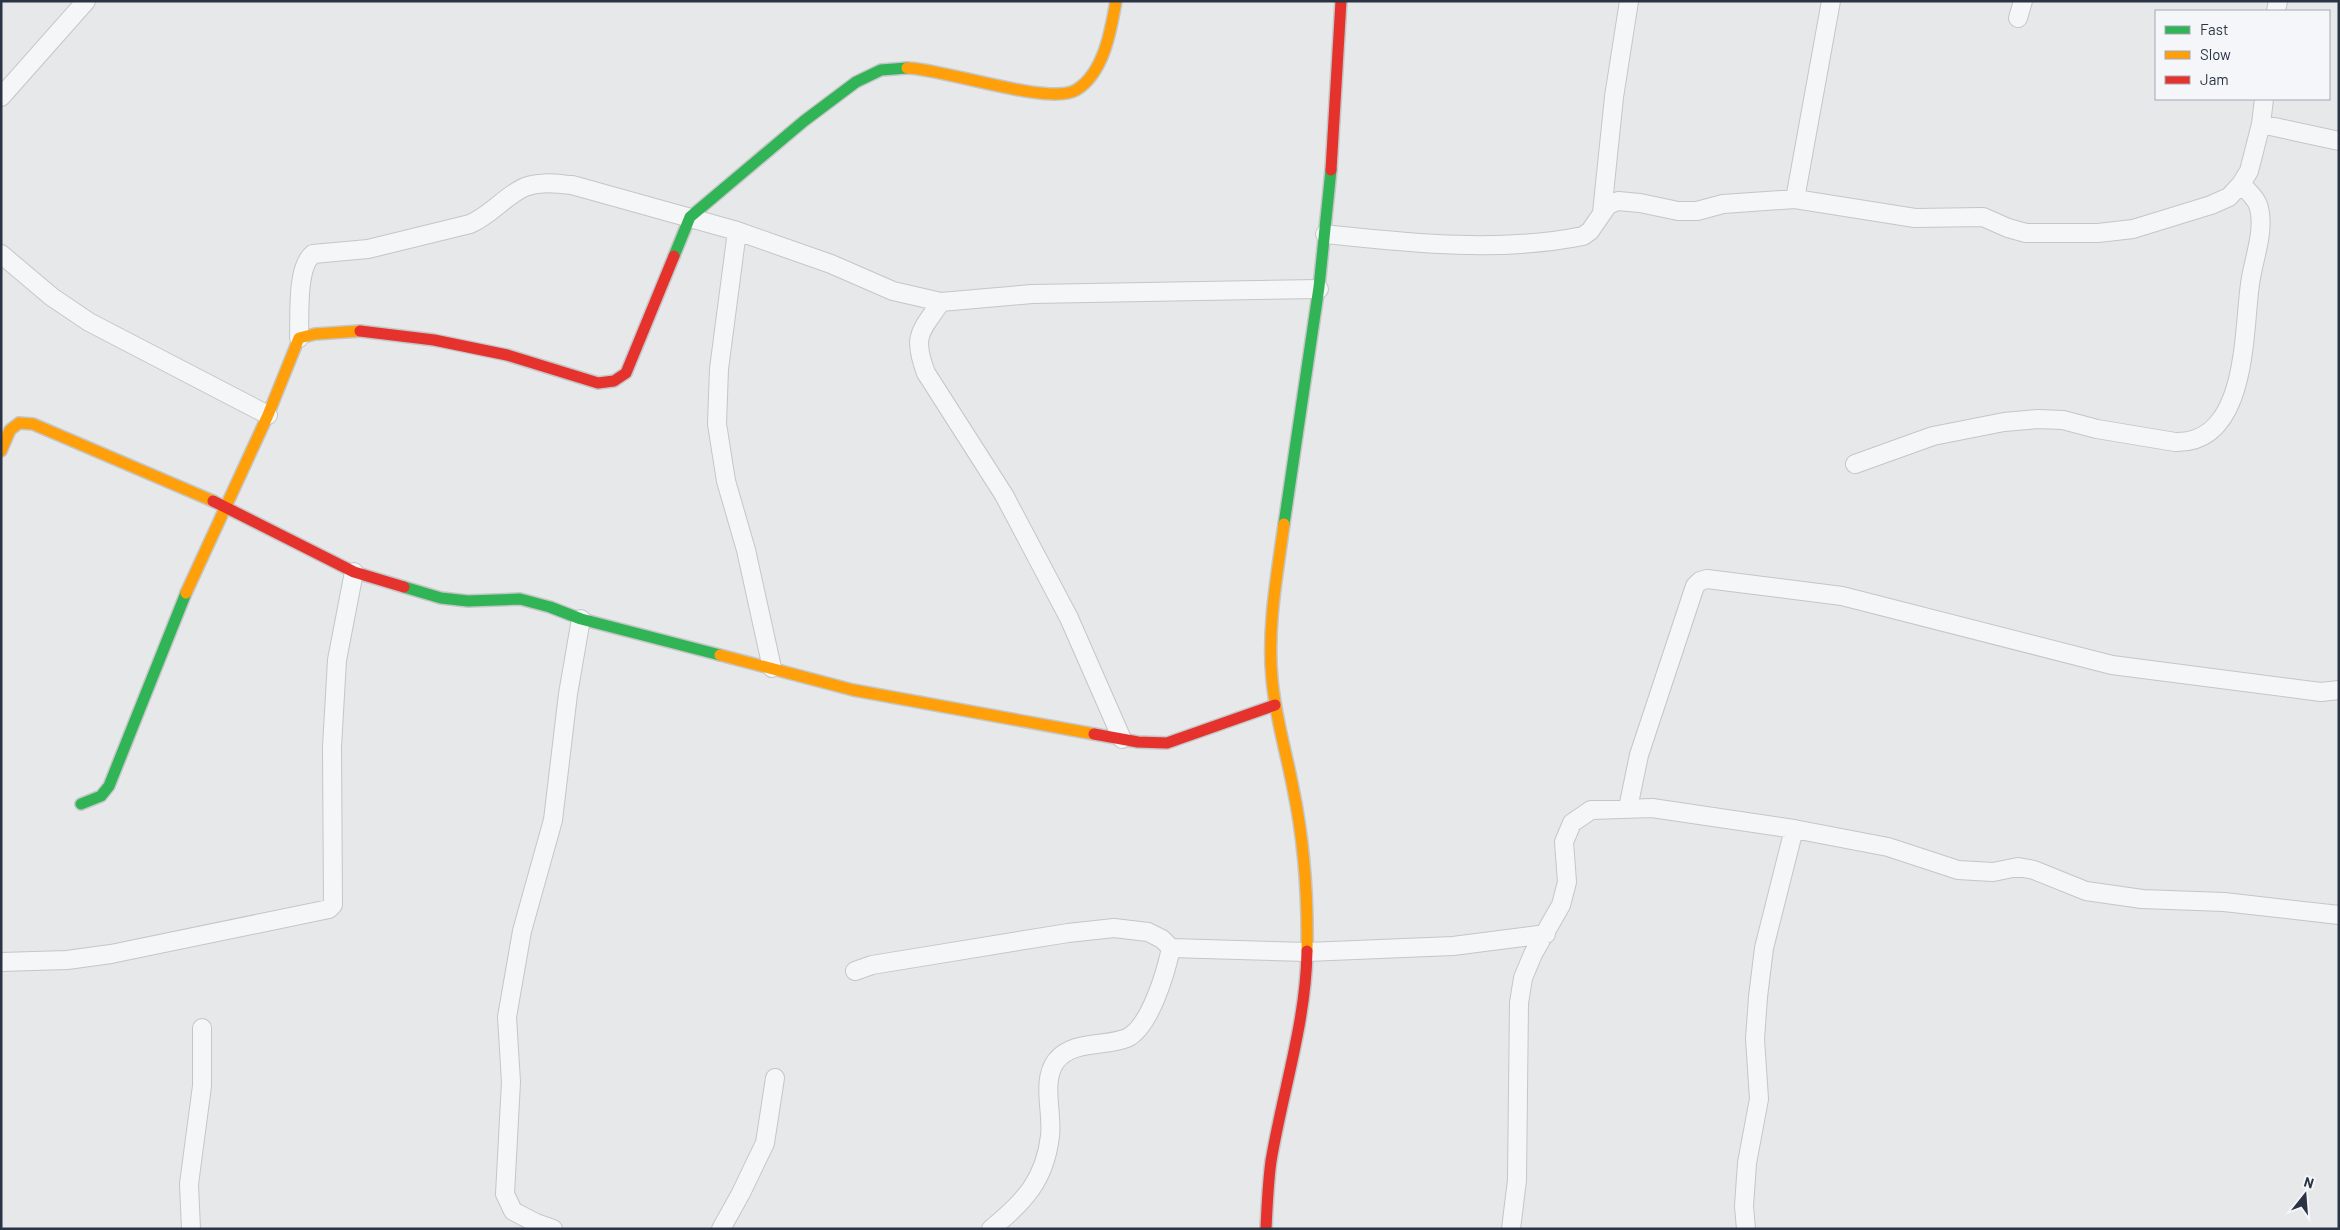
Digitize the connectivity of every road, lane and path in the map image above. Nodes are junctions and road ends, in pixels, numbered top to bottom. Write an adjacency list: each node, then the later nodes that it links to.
1 (86, 1): 8 (street)
2 (1116, 1): 15 (street)
3 (1341, 1): 17 (street)
4 (1628, 1): 14 (street)
5 (1831, 1): 13 (street)
6 (2023, 1): 7 (street)
7 (2018, 18)
8 (1, 97)
9 (2264, 100): 10 (street)
10 (2261, 124): 11 (street); 12 (street)
11 (2339, 140)
12 (2241, 184): 13 (street); 24 (street)
13 (1795, 200): 14 (street)
14 (1602, 213): 17 (street)
15 (690, 217): 16 (street); 21 (street); 21 (street)
16 (737, 231): 20 (street); 28 (street)
17 (1324, 234): 19 (street)
18 (1, 254): 22 (street)
19 (1319, 289): 20 (street); 30 (street)
20 (941, 302): 31 (street)
21 (299, 338): 22 (street)
22 (268, 415): 25 (street)
23 (1, 452): 25 (street)
24 (1854, 464)
25 (225, 506): 26 (street); 32 (street)
26 (354, 572): 27 (street); 39 (street)
27 (581, 619): 28 (street); 44 (street)
28 (772, 668): 31 (street)
29 (2339, 690): 33 (street)
30 (1275, 705): 31 (street); 38 (street)
31 (1122, 739)
32 (81, 804)
33 (1628, 808): 34 (street); 36 (street)
34 (1794, 829): 35 (street); 49 (street)
35 (2339, 916)
36 (1546, 934): 38 (street); 48 (street)
37 (1171, 948): 38 (street); 40 (street); 46 (street)
38 (1308, 952): 47 (street)
39 (1, 962)
40 (855, 971)
41 (202, 1028): 43 (street)
42 (775, 1078): 45 (street)
43 (191, 1229)
44 (553, 1229)
45 (720, 1229)
46 (991, 1229)
47 (1266, 1229)
48 (1511, 1229)
49 (1746, 1229)

